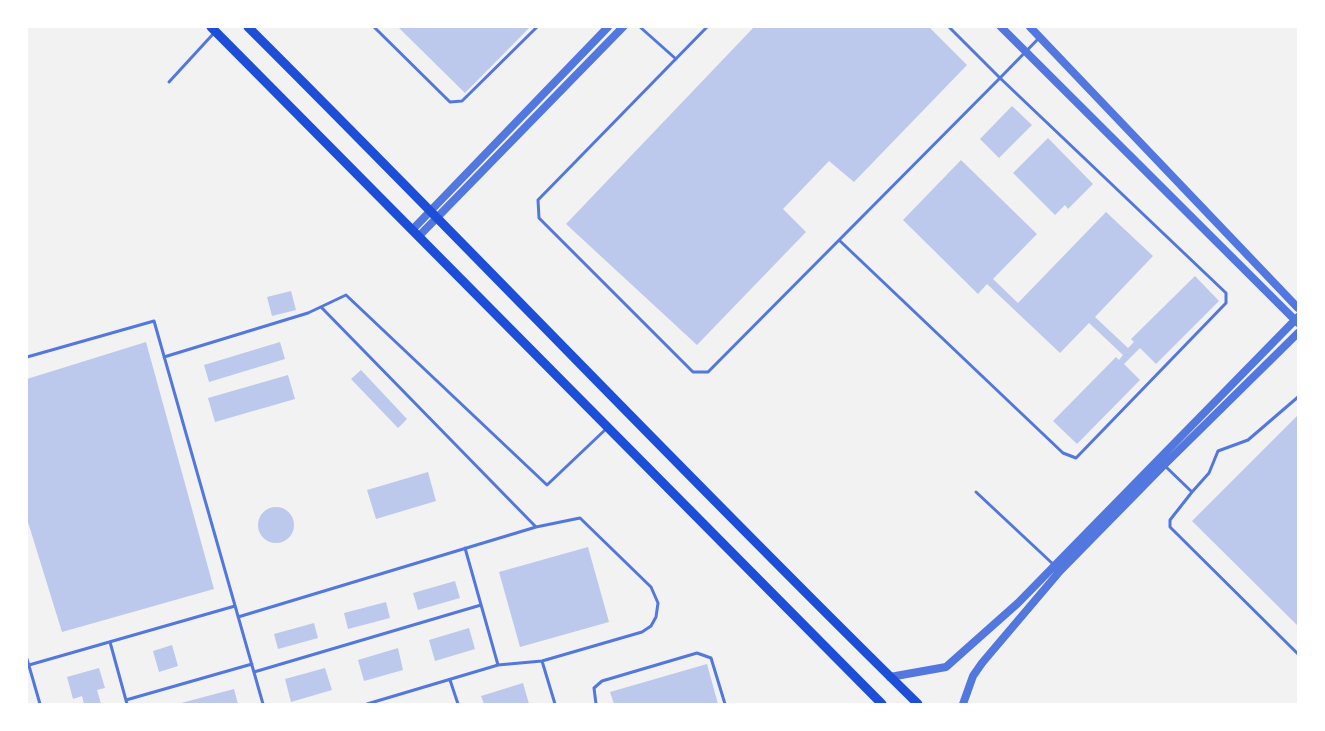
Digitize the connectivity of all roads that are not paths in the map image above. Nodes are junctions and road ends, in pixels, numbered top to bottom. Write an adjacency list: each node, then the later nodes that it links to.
1 (248, 27): 17 (main road)
2 (374, 27): 3 (lane)
3 (537, 27)
4 (623, 27): 17 (street)
5 (640, 27): 14 (lane)
6 (707, 27): 14 (lane)
7 (949, 27): 15 (lane)
8 (1001, 27): 13 (street)
9 (1030, 27): 12 (street)
10 (606, 28): 17 (street)
11 (213, 29): 16 (lane); 18 (main road)
12 (1040, 37): 13 (lane); 21 (street)
13 (1026, 51): 15 (lane); 22 (street)
14 (675, 59): 19 (lane)
15 (1000, 78): 19 (lane); 19 (lane)
16 (169, 82)
17 (434, 214): 18 (street); 45 (main road)
18 (416, 232): 27 (main road)
19 (839, 240)
20 (321, 307): 25 (lane); 27 (lane); 31 (lane)
21 (1298, 308)
22 (1297, 320): 33 (street)
23 (1298, 333): 28 (street)
24 (27, 357): 25 (lane)
25 (164, 357): 35 (lane)
26 (1298, 397): 30 (lane)
27 (608, 427): 55 (main road)
28 (1164, 465): 30 (lane); 33 (street)
29 (976, 492): 33 (lane)
30 (1192, 492): 38 (lane)
31 (536, 527): 32 (lane); 40 (lane)
32 (465, 548): 34 (lane); 36 (lane)
33 (1057, 568): 45 (street); 57 (street)
34 (481, 605): 43 (lane); 44 (lane)
35 (235, 606): 36 (lane); 37 (lane)
36 (238, 617): 41 (lane)
37 (110, 642): 42 (lane); 47 (lane)
38 (1298, 654)
39 (27, 659): 42 (lane)
40 (542, 661): 43 (lane); 52 (lane)
41 (252, 664): 44 (lane); 47 (lane)
42 (29, 665): 48 (lane)
43 (498, 665): 46 (lane)
44 (254, 672): 49 (lane)
45 (890, 677): 56 (main road)
46 (450, 679): 50 (lane); 51 (lane)
47 (126, 702)
48 (40, 704)
49 (263, 704)
50 (367, 704)
51 (458, 704)
52 (555, 704)
53 (596, 704): 54 (lane)
54 (725, 704)
55 (882, 704)
56 (918, 704)
57 (963, 704)

